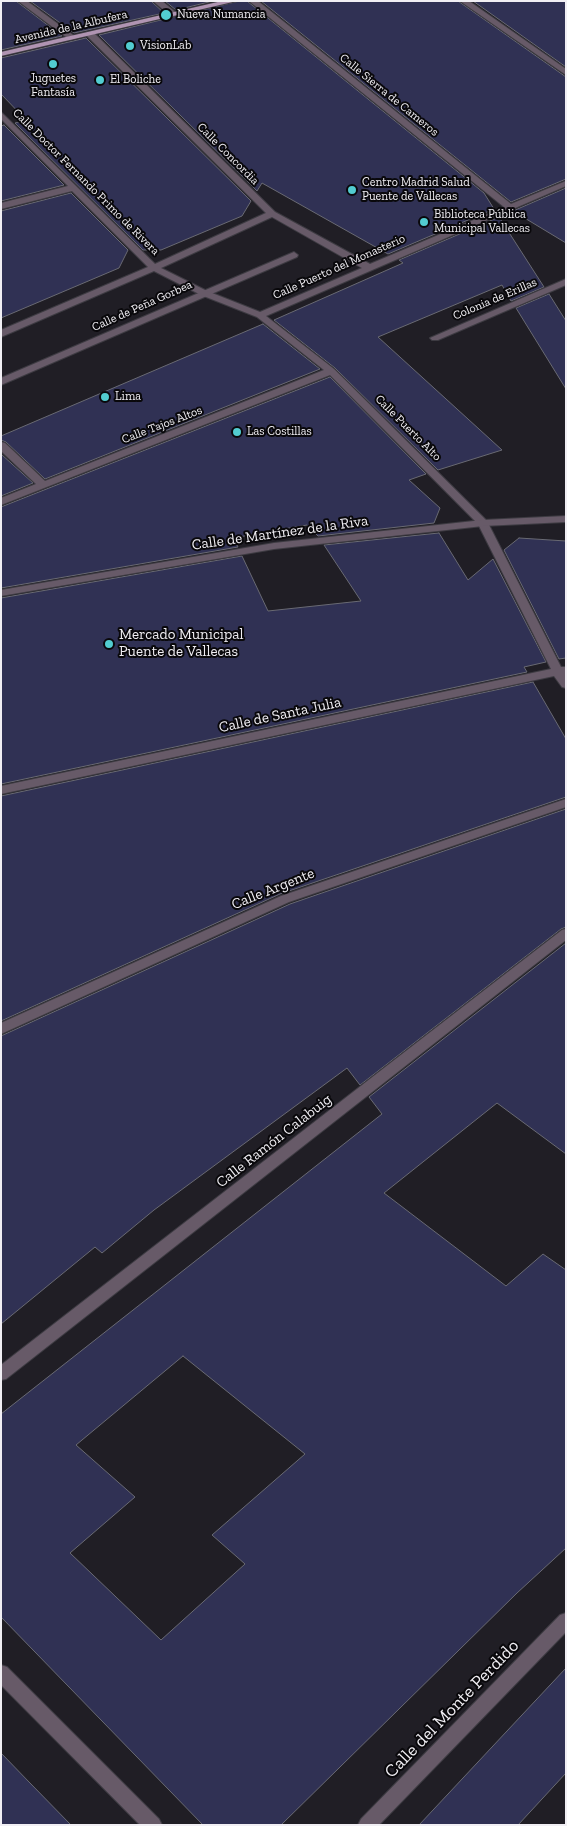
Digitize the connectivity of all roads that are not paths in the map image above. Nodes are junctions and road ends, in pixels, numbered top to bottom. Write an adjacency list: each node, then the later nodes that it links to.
1 (22, 1): 8 (street)
2 (156, 1): 6 (street)
3 (234, 1): 6 (main road, Avenida de la Albufera)
4 (253, 1): 15 (street, Calle Sierra de Cameros)
5 (464, 1): 10 (street)
6 (175, 15): 7 (main road, Avenida de la Albufera)
7 (90, 34): 8 (main road, Avenida de la Albufera); 16 (street, Calle Concordia)
8 (73, 38): 9 (main road, Avenida de la Albufera)
9 (1, 54)
10 (566, 72)
11 (1, 114): 13 (street, Calle Doctor Fernando Primo de Rivera)
12 (566, 183): 15 (street, Calle Puerto del Monasterio)
13 (72, 188): 14 (street); 19 (street, Calle Doctor Fernando Primo de Rivera)
14 (1, 206)
15 (510, 207): 18 (street, Calle Puerto del Monasterio)
16 (272, 214): 18 (street, Calle Concordia); 19 (street)
17 (294, 255): 21 (street, Calle de Peña Gorbea)
18 (368, 267): 22 (street, Calle Puerto del Monasterio)
19 (154, 268): 21 (street, Calle Puerto Alto); 23 (street)
20 (566, 282): 24 (street, Colonia de Erillas)
21 (204, 292): 22 (street, Calle Puerto Alto); 26 (street, Calle de Peña Gorbea)
22 (260, 315): 25 (street, Calle Puerto Alto)
23 (1, 334)
24 (435, 338)
25 (331, 371): 28 (street, Calle Tajos Altos); 31 (street, Calle Puerto Alto)
26 (1, 382)
27 (1, 445): 28 (street)
28 (44, 485): 29 (street, Calle Tajos Altos)
29 (1, 502)
30 (566, 519): 31 (street, Calle de Martínez de la Riva)
31 (483, 523): 32 (street, Calle de Martínez de la Riva); 33 (street, Calle Puerto Alto)
32 (1, 593)
33 (561, 670): 34 (street, Calle Puerto Alto); 35 (street, Calle de Santa Julia)
34 (566, 684)
35 (1, 790)
36 (566, 803): 38 (street, Calle Argente)
37 (566, 933): 39 (street, Calle Ramón Calabuig)
38 (1, 1029)
39 (1, 1374)
40 (566, 1620): 43 (street, Calle del Monte Perdido)
41 (1, 1674): 42 (street)
42 (153, 1825)
43 (367, 1825)

